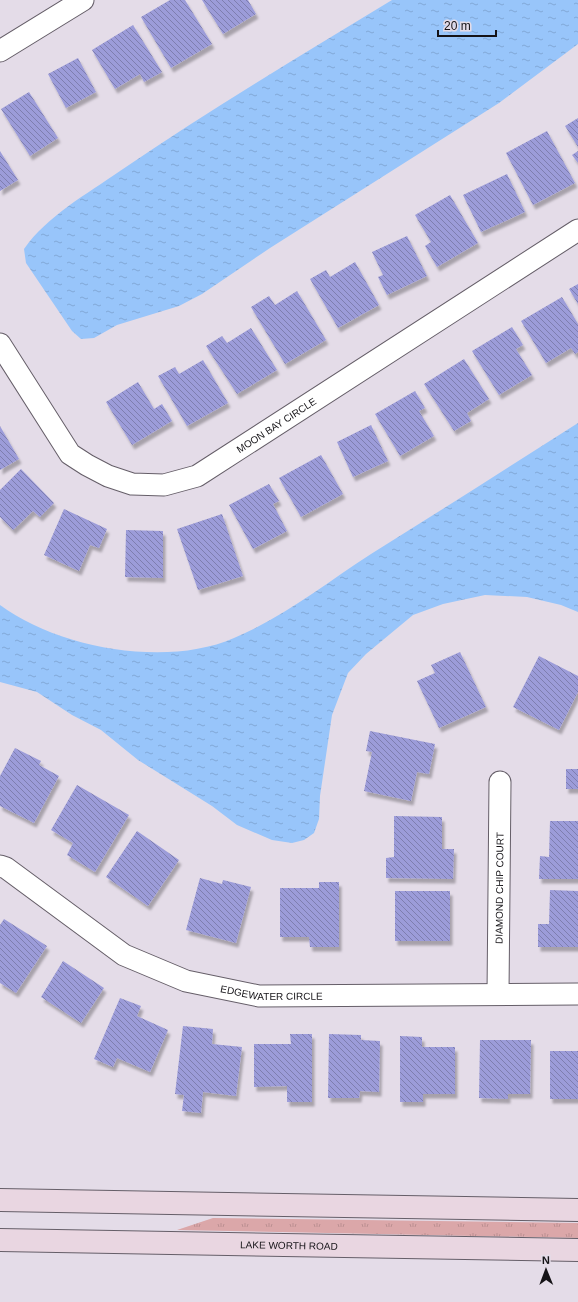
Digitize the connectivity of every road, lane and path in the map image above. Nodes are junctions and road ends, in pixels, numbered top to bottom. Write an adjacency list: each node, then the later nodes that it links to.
1 (83, 0): 2 (street)
2 (0, 51)
3 (578, 230): 4 (street, MOON BAY CIRCLE)
4 (1, 346)
5 (500, 782): 7 (street, DIAMOND CHIP COURT)
6 (0, 866): 7 (street, EDGEWATER CIRCLE)
7 (498, 994): 8 (street, EDGEWATER CIRCLE)
8 (578, 994)
9 (0, 1200): 10 (street)
10 (578, 1210)
11 (0, 1240): 12 (street, LAKE WORTH ROAD)
12 (578, 1250)

